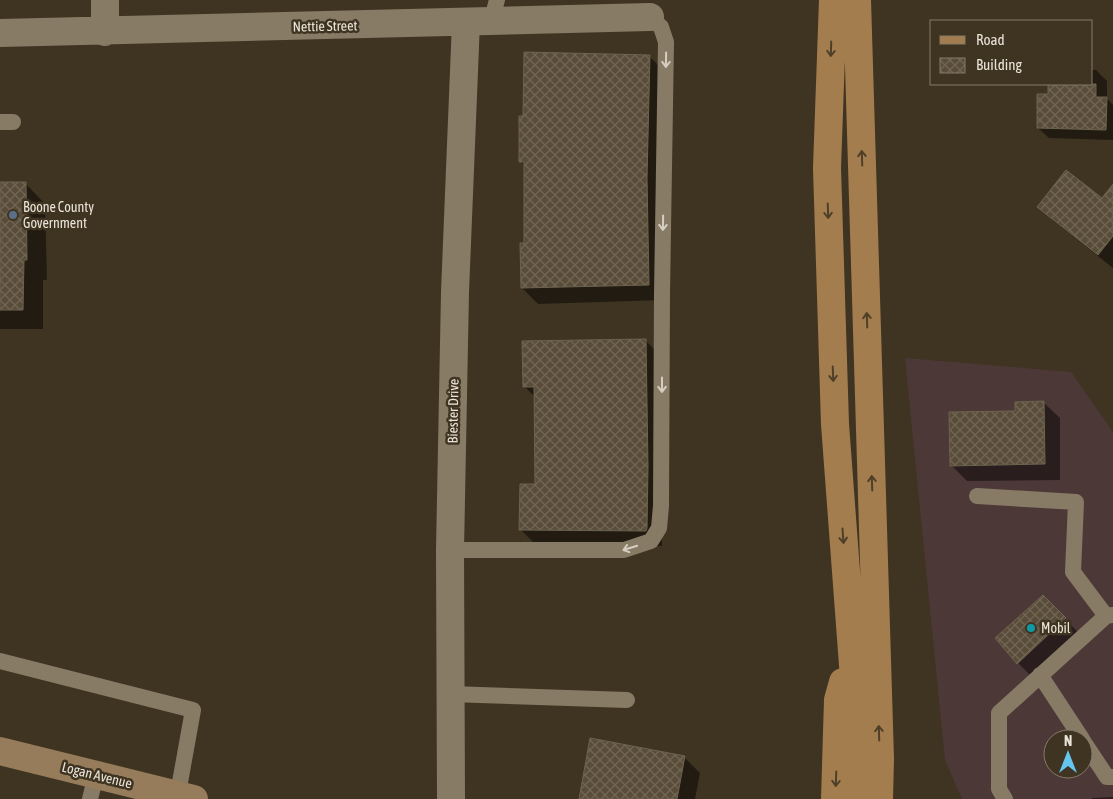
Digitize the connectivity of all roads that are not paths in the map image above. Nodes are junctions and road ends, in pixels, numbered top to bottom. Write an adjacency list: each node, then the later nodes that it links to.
1 (105, 0): 6 (street)
2 (833, 0): 11 (main road, one-way to 11)
3 (857, 0): 20 (main road, one-way to 3)
4 (485, 15): 5 (street, Nettie Street); 6 (street, Nettie Street); 9 (street, Biester Drive)
5 (650, 17): 9 (lane, one-way to 9)
6 (105, 32): 7 (street, Nettie Street)
7 (0, 33)
8 (976, 496): 10 (lane)
9 (450, 550): 14 (street, Biester Drive)
10 (1109, 615): 13 (lane)
11 (851, 644): 24 (main road, one-way to 24); 25 (main road)
12 (0, 661): 22 (lane)
13 (1040, 675): 16 (lane); 27 (lane)
14 (450, 694): 15 (lane); 23 (street, Biester Drive)
15 (627, 700)
16 (1075, 729)
17 (0, 751): 21 (main road, Logan Avenue)
18 (1093, 756): 19 (lane)
19 (1113, 777)
20 (879, 786): 26 (main road)
21 (93, 787): 22 (main road, Logan Avenue)
22 (183, 798)
23 (450, 799)
24 (835, 799)
25 (863, 799)
26 (892, 799)
27 (1005, 799)

